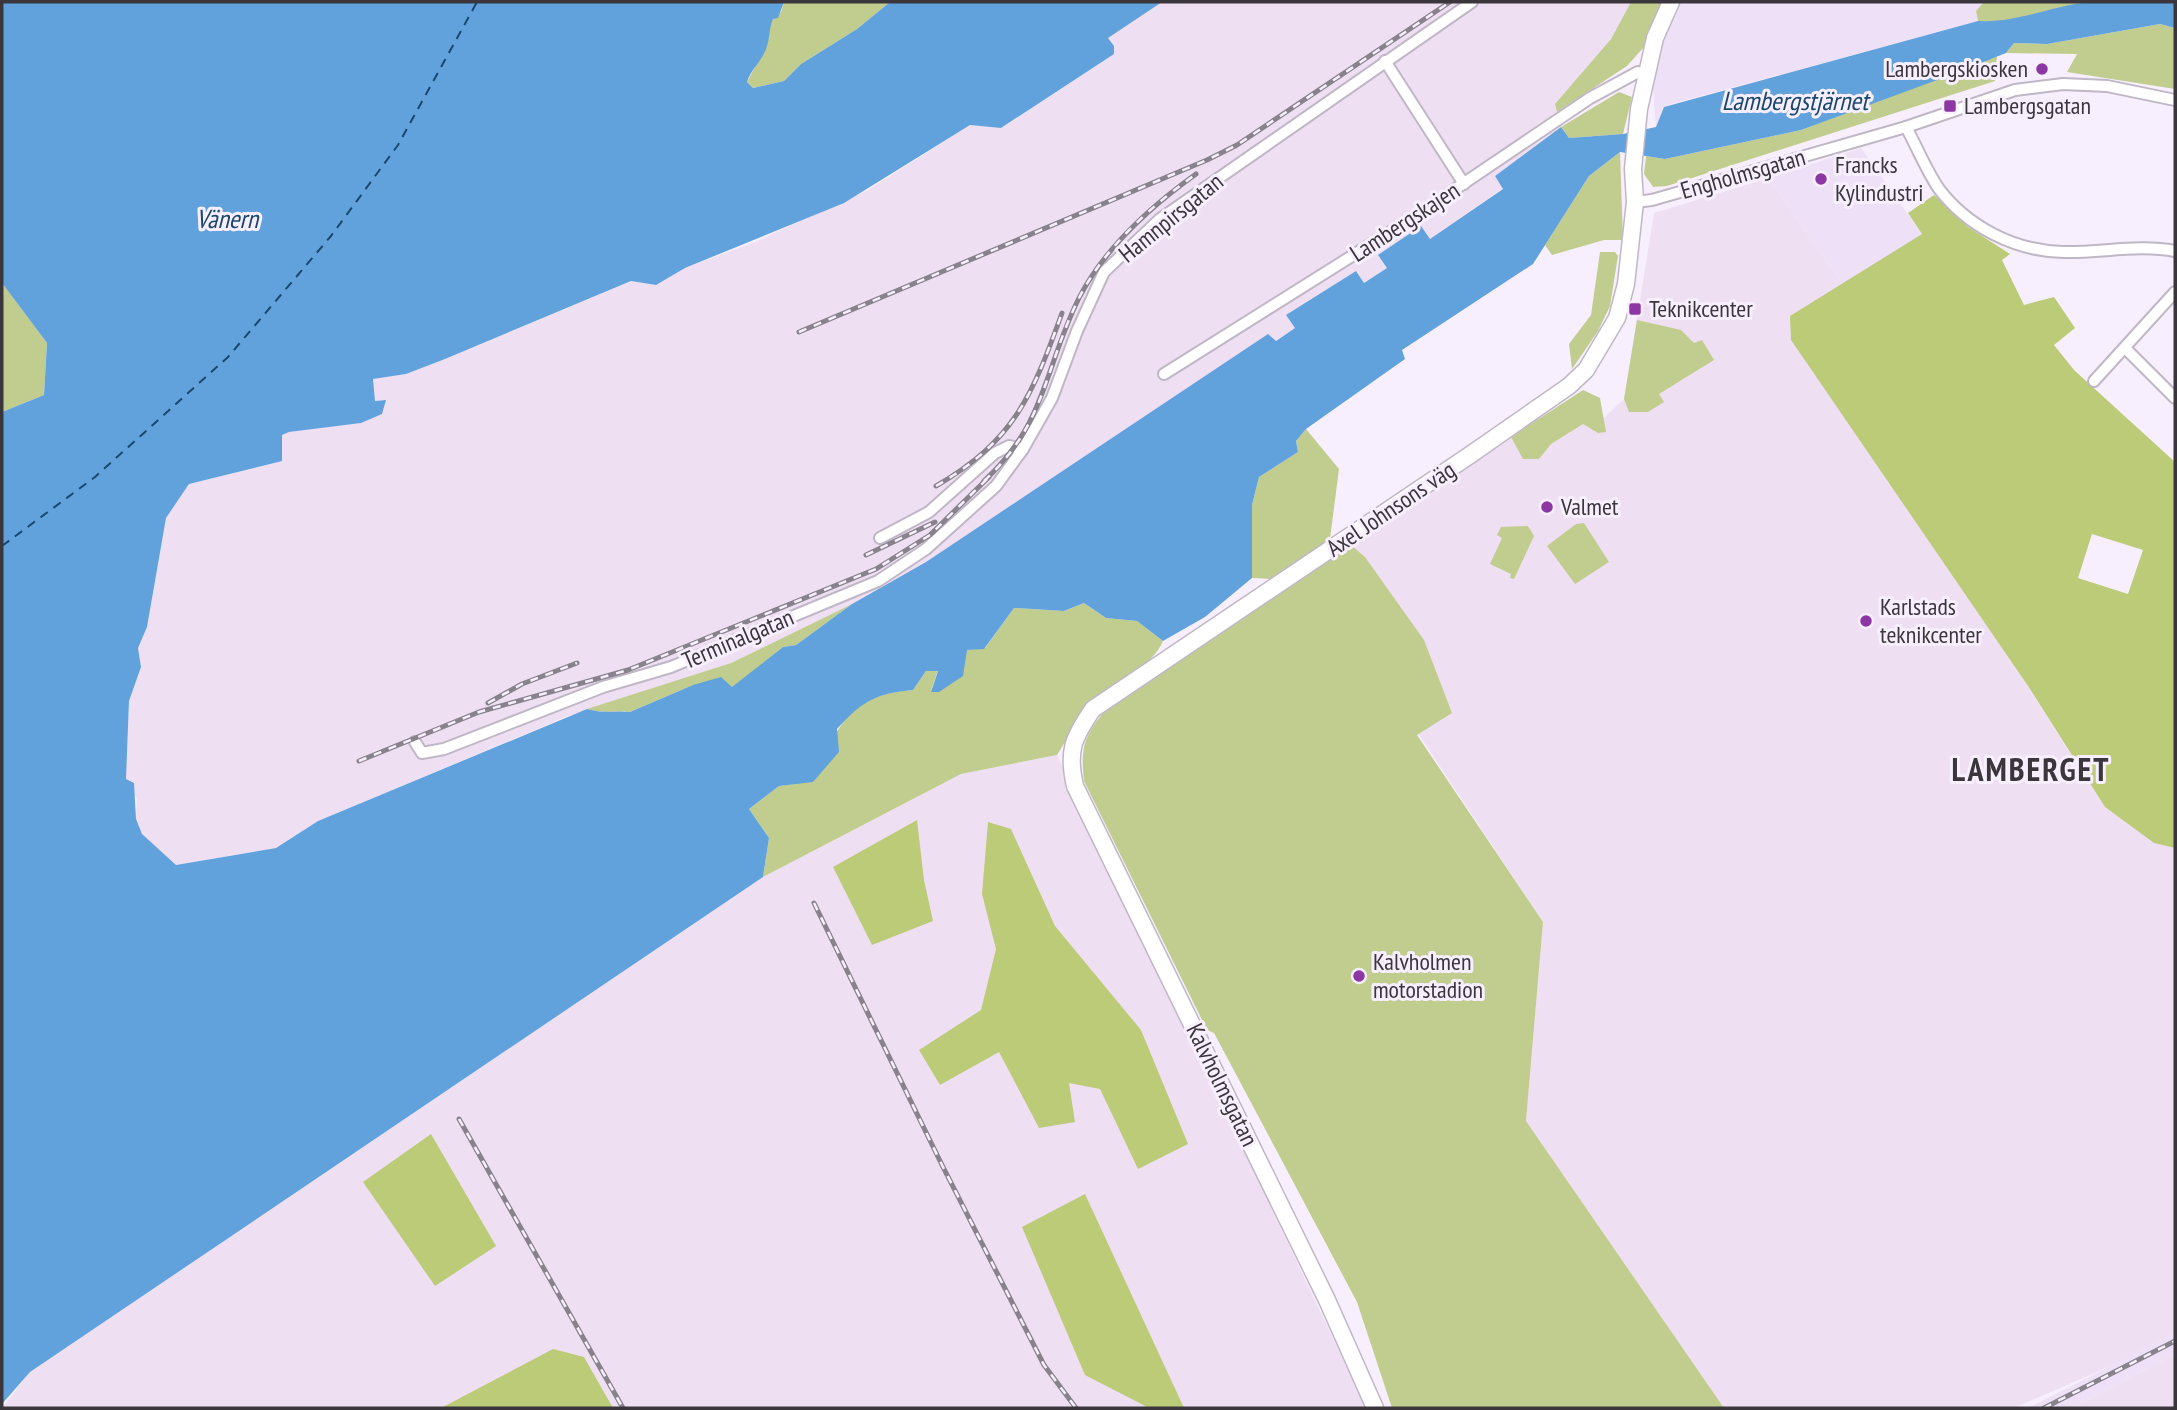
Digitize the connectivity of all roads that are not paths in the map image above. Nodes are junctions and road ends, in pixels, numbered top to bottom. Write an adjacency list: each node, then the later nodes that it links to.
1 (1472, 2): 3 (street, Hamnpirsgatan)
2 (1671, 2): 4 (street, Axel Johnsons väg)
3 (1385, 61): 7 (street); 15 (street, Hamnpirsgatan)
4 (1645, 74): 7 (street, Lambergskajen); 8 (street, Axel Johnsons väg)
5 (2175, 100): 6 (street, Engholmsgatan)
6 (1906, 127): 8 (street, Engholmsgatan); 9 (street)
7 (1464, 184): 12 (street, Lambergskajen)
8 (1635, 202): 18 (street, Axel Johnsons väg)
9 (2175, 251)
10 (2175, 292): 11 (street)
11 (2126, 349): 13 (street); 14 (street)
12 (1164, 374)
13 (2094, 381)
14 (2175, 397)
15 (1023, 449): 16 (street); 17 (street, Terminalgatan)
16 (880, 538)
17 (415, 742)
18 (1069, 762): 19 (street, Kalvholmsgatan)
19 (1376, 1408)

